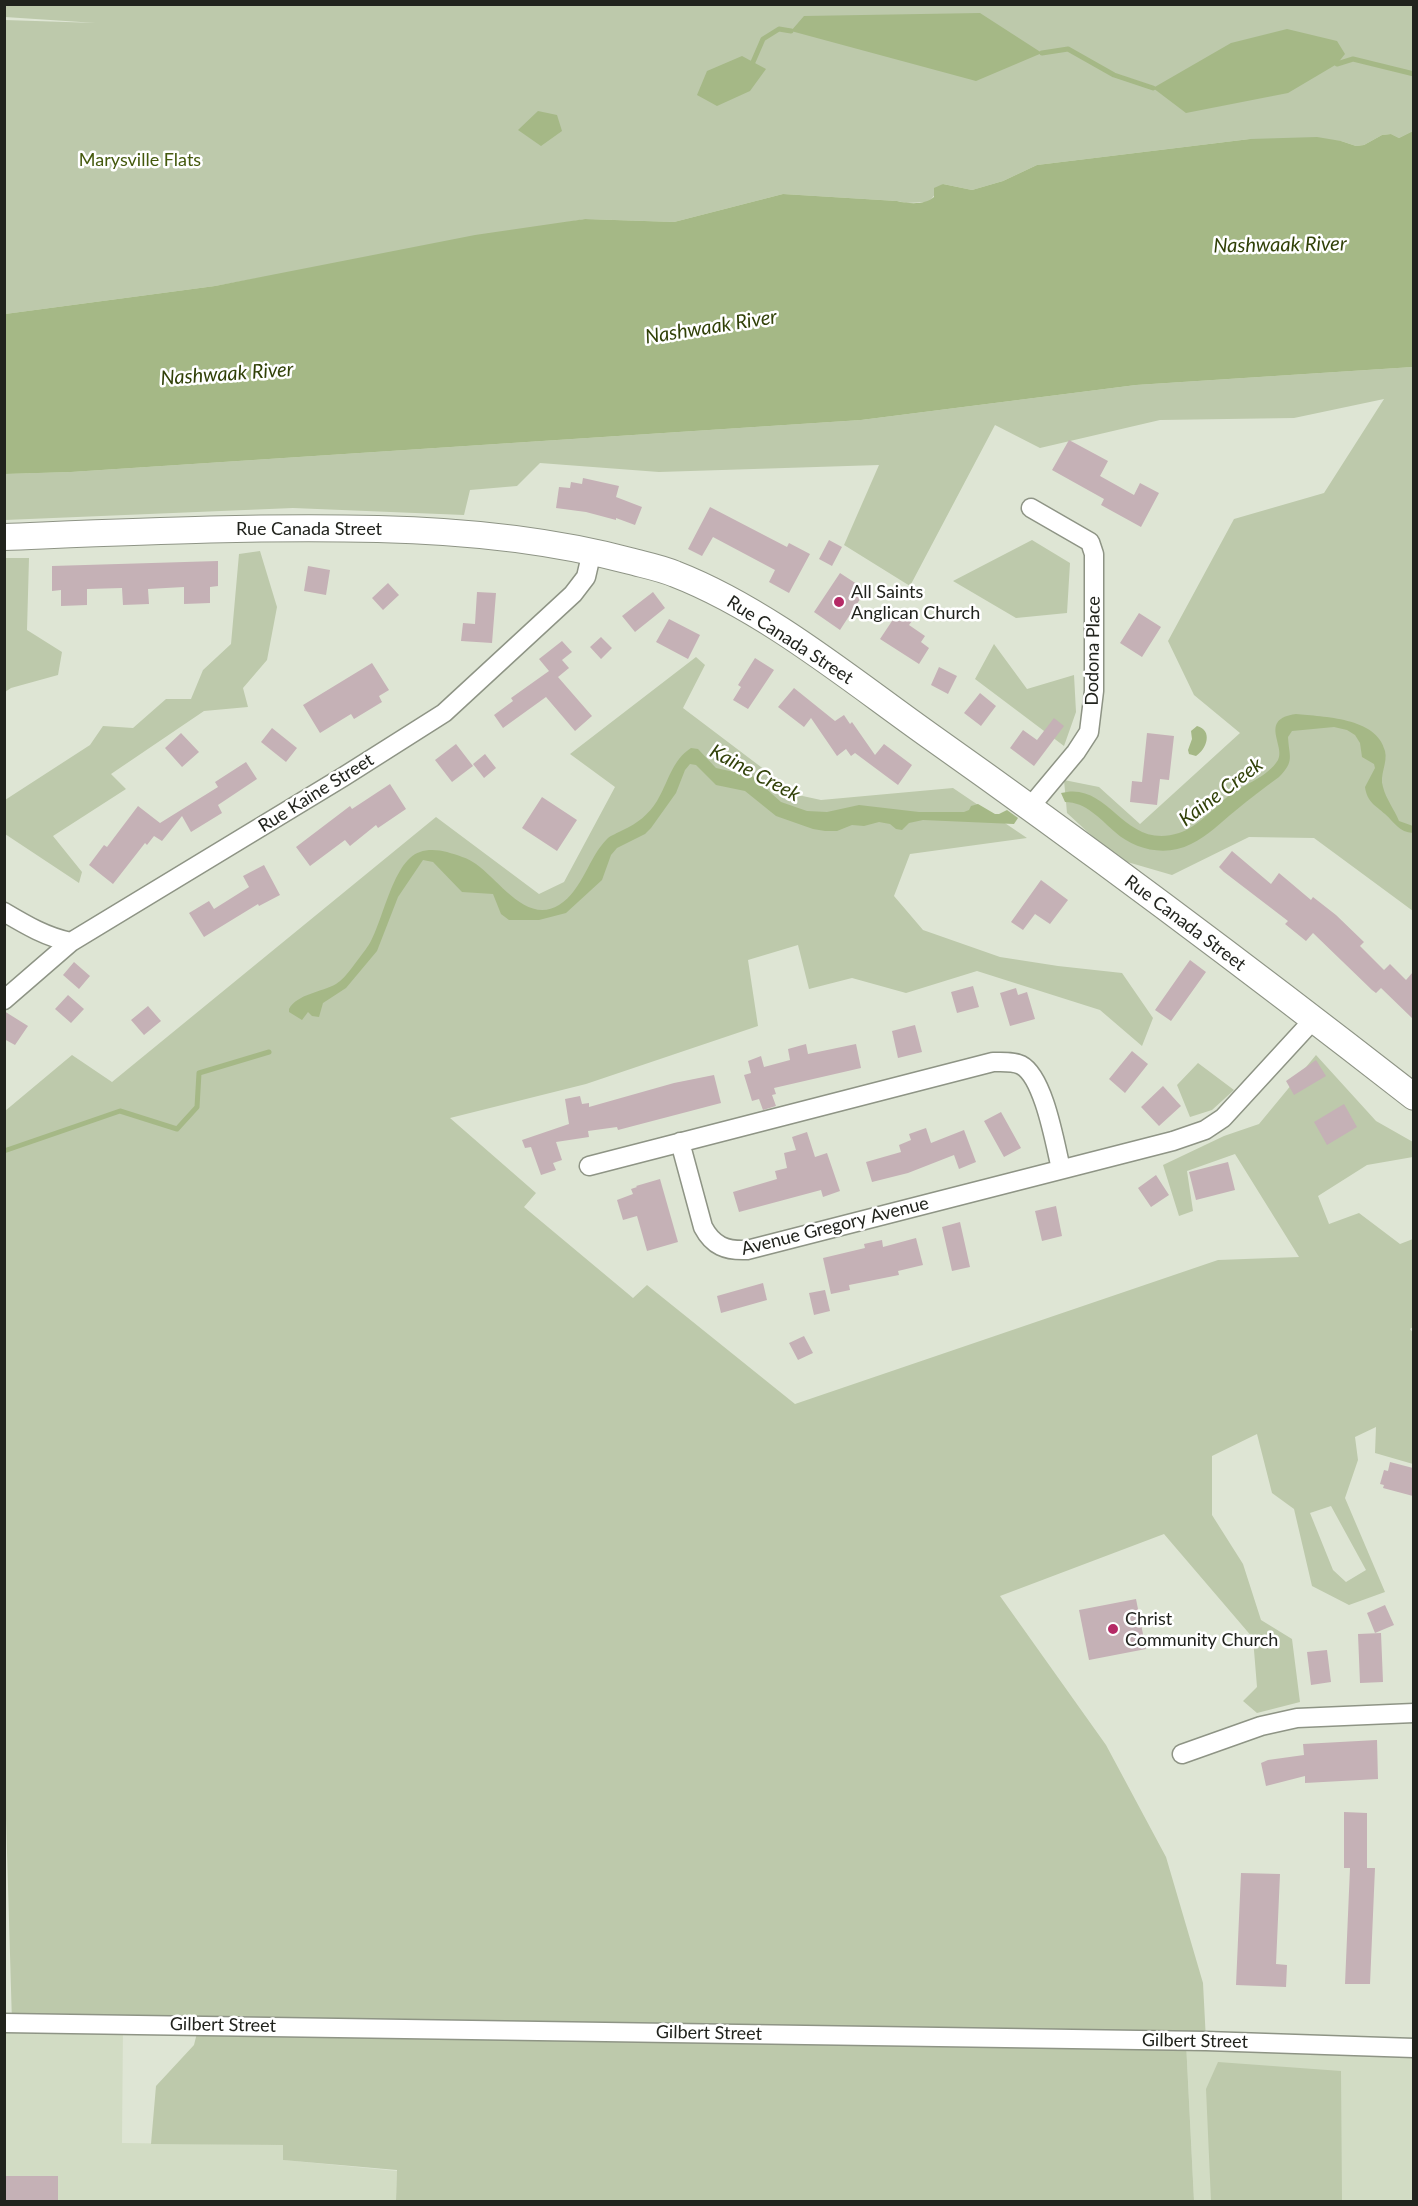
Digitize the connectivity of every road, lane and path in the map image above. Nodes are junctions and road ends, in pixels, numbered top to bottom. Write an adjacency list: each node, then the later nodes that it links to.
1 (1031, 507): 4 (street, Dodona Place)
2 (4, 537): 3 (main road, Rue Canada Street)
3 (592, 551): 4 (main road, Rue Canada Street); 6 (street, Rue Kaine Street)
4 (1030, 807): 8 (main road, Rue Canada Street)
5 (4, 912): 6 (street)
6 (71, 942): 7 (street, Rue Kaine Street)
7 (4, 1000)
8 (1314, 1020): 9 (main road, Rue Canada Street); 12 (street, Avenue Gregory Avenue)
9 (1413, 1098)
10 (680, 1142): 11 (street); 12 (street); 12 (street, Avenue Gregory Avenue)
11 (589, 1167)
12 (1061, 1169)
13 (1413, 1713): 14 (street)
14 (1182, 1754)
15 (4, 2023): 16 (street, Gilbert Street)
16 (1413, 2048)

